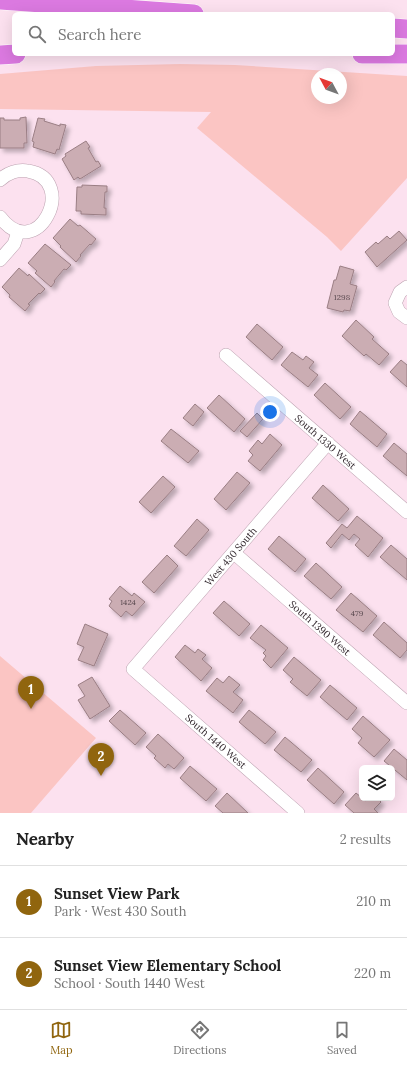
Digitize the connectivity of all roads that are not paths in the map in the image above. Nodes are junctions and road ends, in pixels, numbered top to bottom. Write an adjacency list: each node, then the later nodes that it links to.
1 (0, 0): 2 (highway)
2 (166, 12)
3 (395, 28): 4 (highway)
4 (407, 29)
5 (12, 54): 8 (highway)
6 (395, 54): 7 (highway)
7 (407, 54)
8 (0, 55)
9 (0, 180): 11 (street)
10 (0, 217): 11 (street)
11 (18, 232): 12 (street)
12 (0, 260)
13 (407, 287): 14 (street)
14 (407, 318)
15 (226, 355): 16 (street, South 1330 West)
16 (328, 443): 17 (street, South 1330 West); 18 (street, West 430 South)
17 (407, 512)
18 (234, 553): 19 (street, West 430 South); 20 (street, South 1390 West)
19 (133, 669): 21 (street, South 1440 West)
20 (407, 703)
21 (298, 813)

